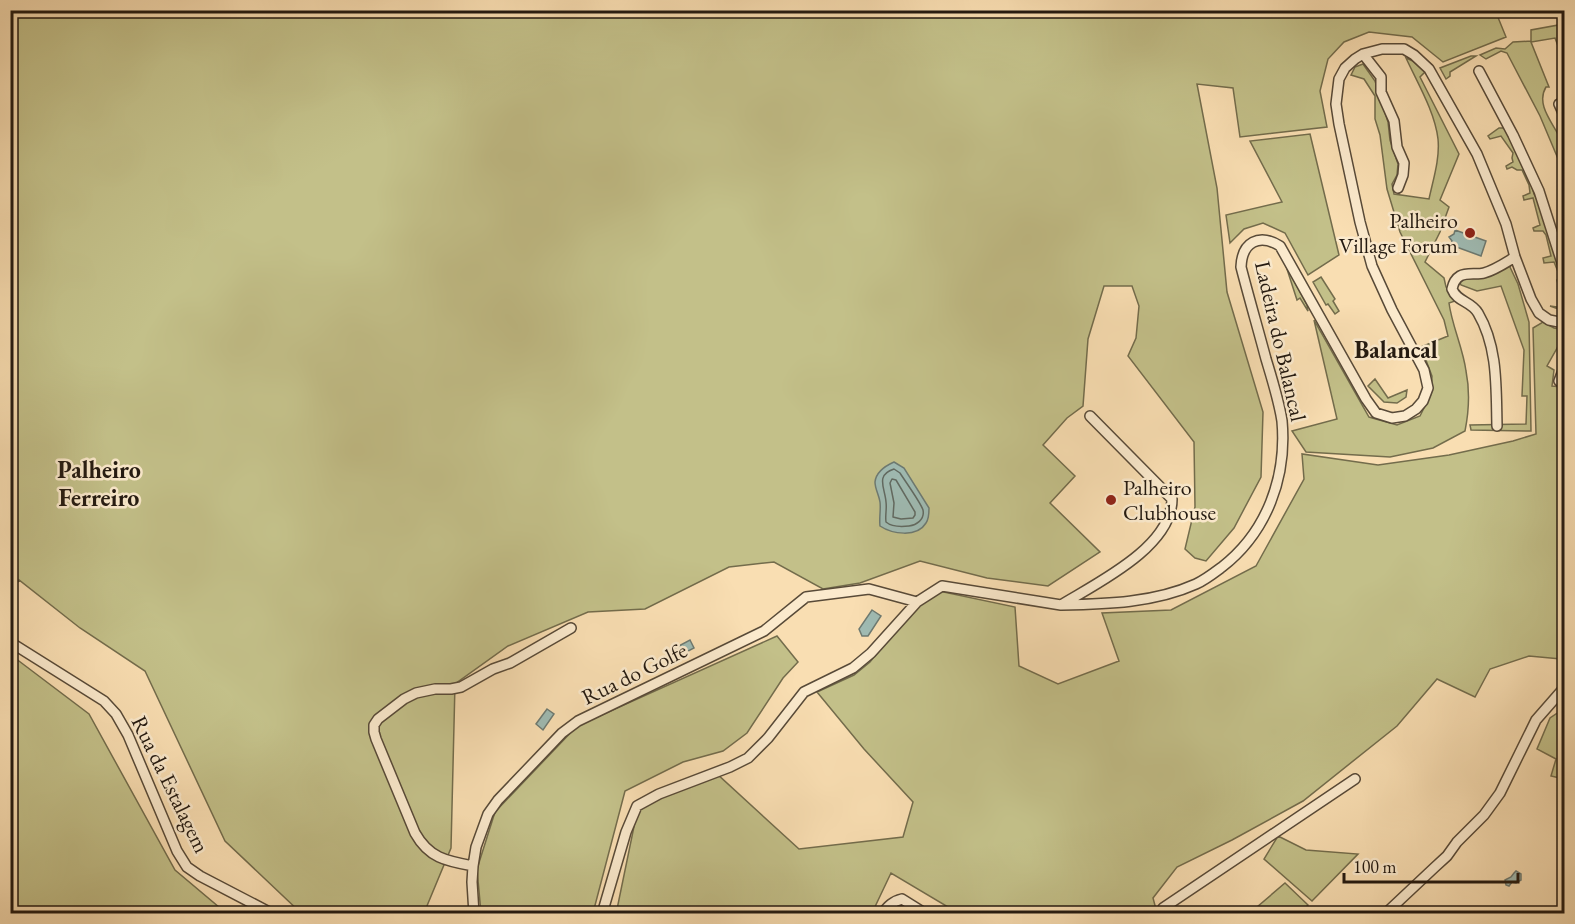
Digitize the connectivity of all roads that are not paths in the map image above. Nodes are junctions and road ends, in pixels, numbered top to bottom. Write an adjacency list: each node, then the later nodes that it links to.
1 (1363, 54): 5 (street); 6 (street); 14 (street, Ladeira do Balancal)
2 (1479, 71): 7 (street)
3 (1559, 104): 4 (street)
4 (1564, 115)
5 (1398, 188)
6 (1515, 257): 8 (street); 12 (street)
7 (1564, 265)
8 (1564, 323)
9 (1564, 368): 10 (street)
10 (1559, 381)
11 (1090, 416): 14 (street)
12 (1497, 426)
13 (917, 602): 14 (street); 19 (street, Rua do Golfe); 22 (street)
14 (1061, 605)
15 (572, 628): 19 (street)
16 (10, 642): 20 (street, Rua da Estalagem)
17 (1564, 688): 26 (street)
18 (1355, 779): 25 (street)
19 (473, 866): 21 (street, Rua do Golfe)
20 (273, 914)
21 (474, 914)
22 (602, 914)
23 (882, 914): 24 (street)
24 (926, 914)
25 (1163, 914)
26 (1385, 914)

